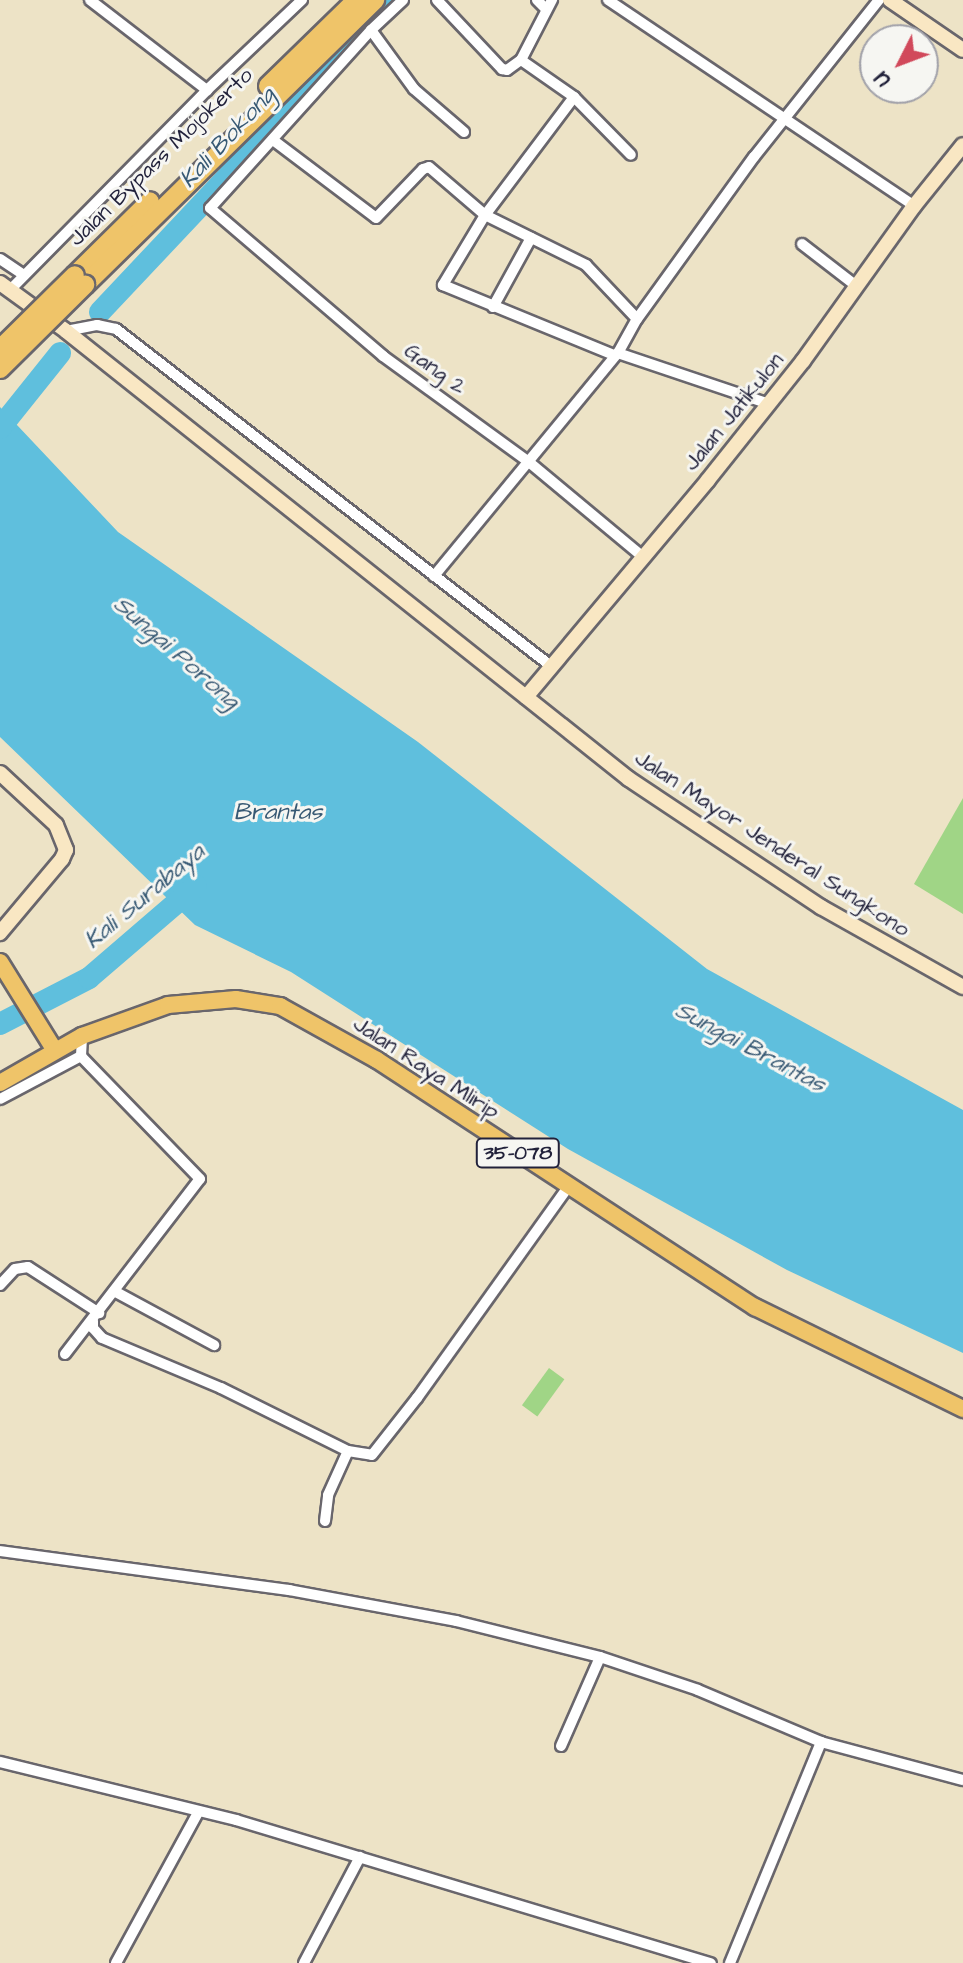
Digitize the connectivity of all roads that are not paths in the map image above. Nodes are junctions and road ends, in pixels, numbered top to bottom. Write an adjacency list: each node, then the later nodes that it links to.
1 (90, 0): 15 (street)
2 (302, 0): 15 (street)
3 (356, 0): 28 (highway, Jalan Bypass Mojokerto)
4 (375, 0): 28 (highway, Jalan Bypass Mojokerto)
5 (403, 0): 12 (street)
6 (437, 0): 14 (street)
7 (537, 0): 11 (street)
8 (608, 0): 17 (street)
9 (879, 0): 17 (street)
10 (890, 0): 13 (main road)
11 (549, 4): 14 (street)
12 (371, 30): 18 (street); 19 (street)
13 (963, 50)
14 (521, 60): 16 (street)
15 (207, 90): 27 (street)
16 (574, 97): 21 (street); 23 (street)
17 (785, 118): 22 (street); 32 (street)
18 (464, 132)
19 (273, 140): 23 (street); 38 (street, Gang 2)
20 (963, 145): 22 (main road, Jalan Jatikulon)
21 (631, 155)
22 (914, 206): 29 (main road, Jalan Jatikulon)
23 (485, 215): 24 (street); 31 (street)
24 (531, 238): 31 (street); 32 (street)
25 (802, 244): 29 (street)
26 (0, 259): 27 (street)
27 (24, 275): 30 (street)
28 (80, 280): 34 (highway, Jalan Bypass Mojokerto, bridge); 36 (highway, Jalan Bypass Mojokerto, bridge)
29 (855, 285): 37 (main road, Jalan Jatikulon)
30 (5, 286): 33 (main road, Jalan Mayor Jenderal Sungkono)
31 (493, 307): 35 (street)
32 (637, 319): 35 (street)
33 (66, 331): 40 (street); 42 (main road, Jalan Mayor Jenderal Sungkono)
34 (0, 349)
35 (616, 354): 37 (street); 38 (street)
36 (0, 369)
37 (767, 403): 39 (main road, Jalan Jatikulon)
38 (529, 462): 39 (street, Gang 2); 40 (street)
39 (643, 557): 41 (main road, Jalan Jatikulon)
40 (434, 576): 41 (street)
41 (551, 666): 42 (main road, Jalan Jatikulon)
42 (526, 697): 46 (main road, Jalan Mayor Jenderal Sungkono)
43 (1, 776): 44 (main road)
44 (0, 933)
45 (2, 964): 48 (main road)
46 (963, 987)
47 (82, 1036): 48 (main road, Jalan Raya Mlirip / 35-078); 49 (street); 52 (main road, Jalan Raya Mlirip / 35-078)
48 (54, 1049): 50 (main road, Jalan Raya Mlirip)
49 (81, 1056): 51 (street); 54 (street)
50 (0, 1083)
51 (0, 1099)
52 (569, 1186): 58 (main road, Jalan Raya Mlirip / 35-078); 59 (street)
53 (0, 1285): 55 (street)
54 (114, 1291): 55 (street); 56 (street)
55 (96, 1317): 57 (street); 59 (street)
56 (214, 1345)
57 (65, 1354)
58 (963, 1409)
59 (348, 1451): 60 (street)
60 (325, 1521)
61 (0, 1551): 62 (street)
62 (600, 1657): 63 (street); 64 (street)
63 (821, 1742): 66 (street); 72 (street)
64 (561, 1746)
65 (0, 1762): 67 (street)
66 (963, 1780)
67 (199, 1811): 68 (street); 70 (street)
68 (360, 1857): 69 (street); 71 (street)
69 (702, 1962)
70 (116, 1963)
71 (304, 1963)
72 (730, 1963)

